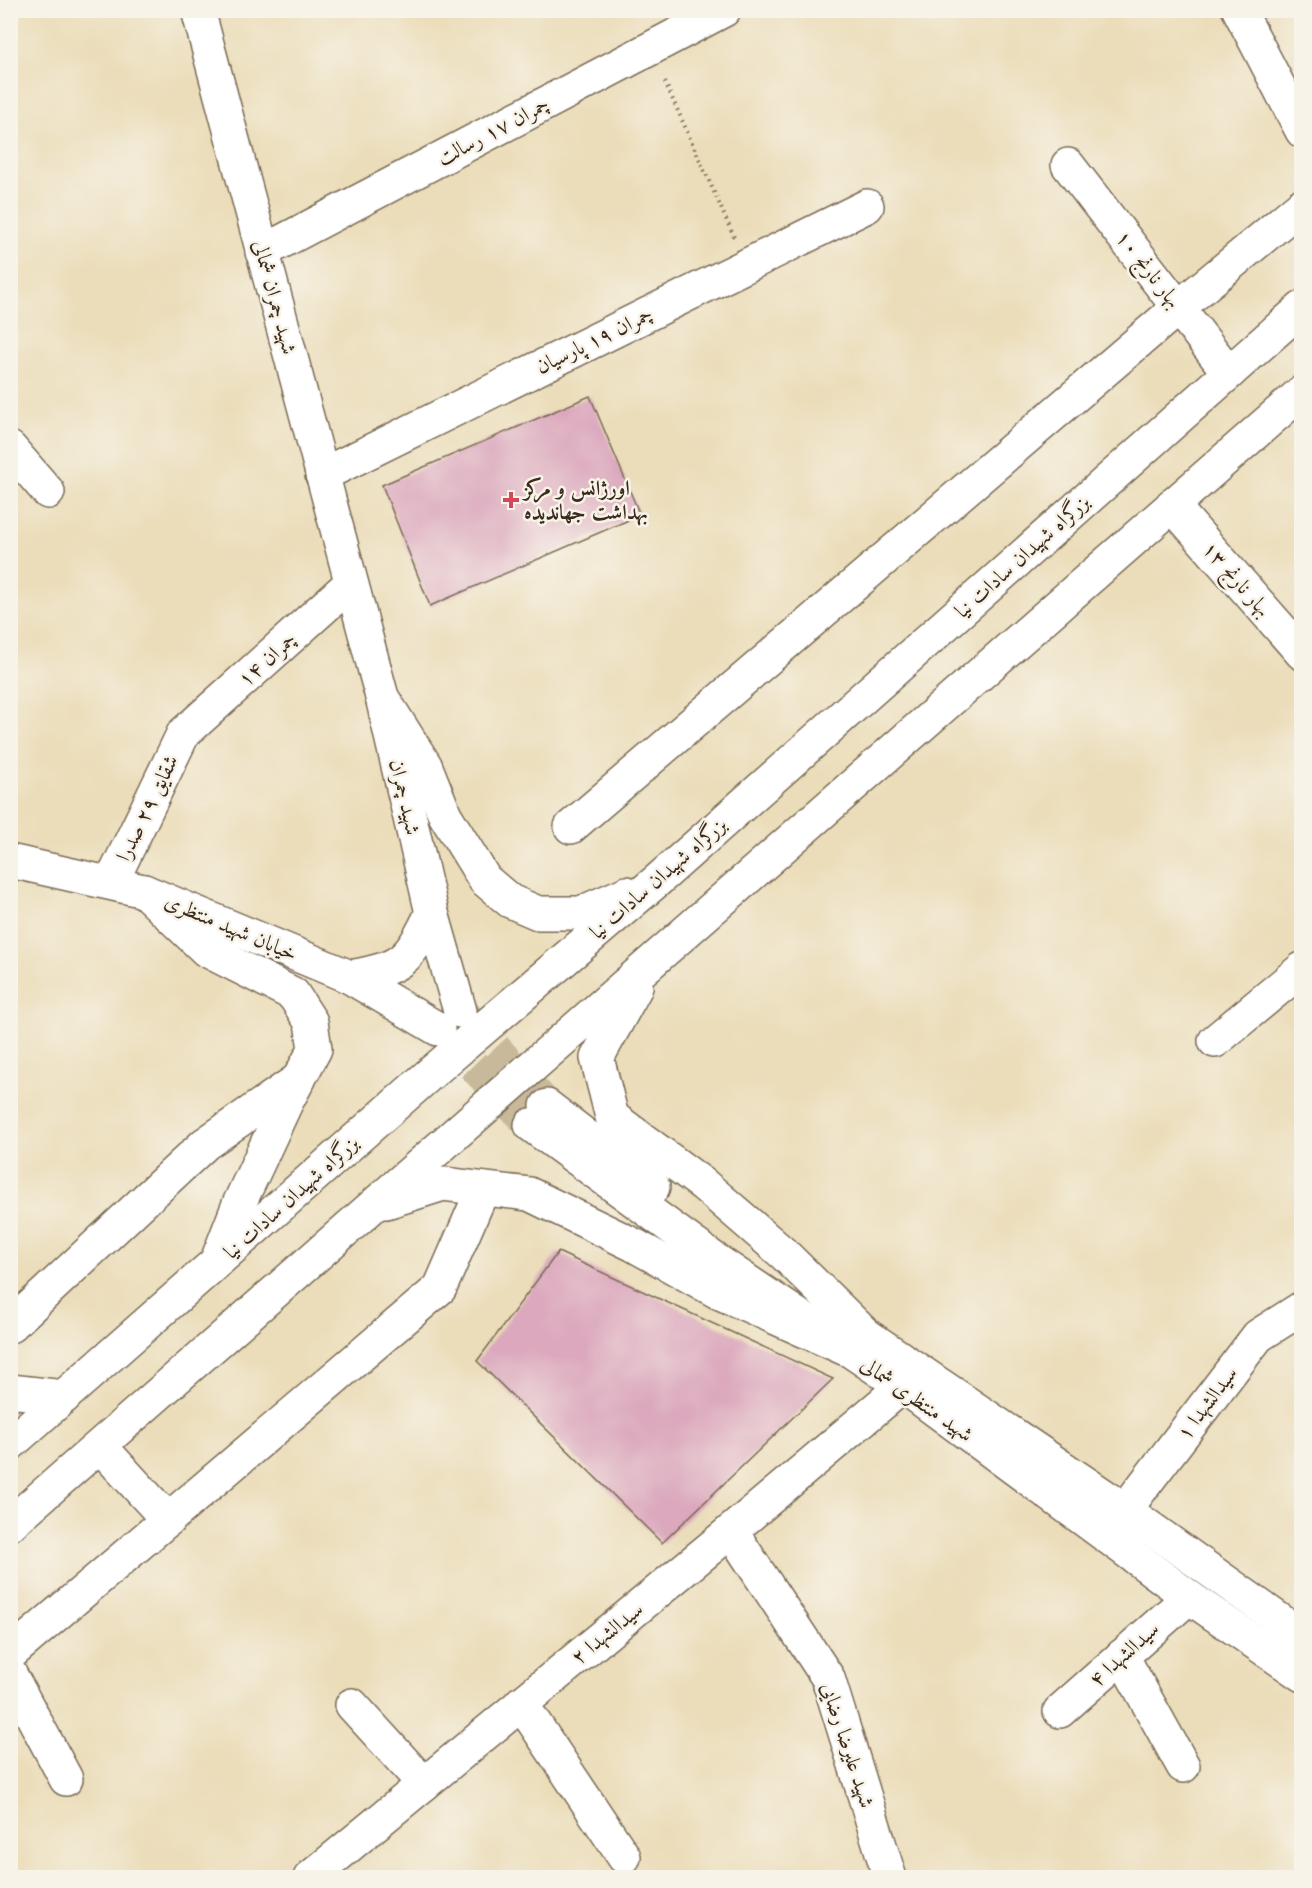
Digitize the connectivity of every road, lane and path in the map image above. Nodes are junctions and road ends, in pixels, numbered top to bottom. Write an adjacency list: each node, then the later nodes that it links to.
1 (198, 10): 9 (main road, شهید چمران شمالی)
2 (724, 10): 9 (main road, چمران ۱۷ رسالت)
3 (1239, 10): 5 (main road)
4 (665, 82): 10 (path)
5 (1302, 131)
6 (1068, 165): 11 (main road, بهار نارنج ۱۰)
7 (1302, 205): 11 (main road)
8 (867, 206): 10 (main road, چمران ۱۹ پارسیان)
9 (262, 252): 16 (main road, شهید چمران شمالی)
10 (746, 265): 16 (main road, چمران ۱۹ پارسیان)
11 (1179, 307): 13 (main road, بهار نارنج ۱۰); 23 (main road)
12 (1302, 309): 13 (main road, بزرگراه شهیدان سادات نیا)
13 (1229, 373): 25 (main road, بزرگراه شهیدان سادات نیا)
14 (1302, 392): 18 (main road)
15 (10, 448): 17 (main road)
16 (322, 475): 19 (main road, شهید چمران شمالی)
17 (48, 492)
18 (1172, 505): 20 (main road, بهار نارنج ۱۳); 29 (main road)
19 (351, 584): 21 (main road, شهید چمران); 22 (main road, چمران ۱۴)
20 (1302, 653)
21 (382, 697): 25 (main road); 28 (main road, شهید چمران)
22 (183, 734): 26 (main road, شقایق ۲۹ صدرا)
23 (571, 827)
24 (10, 861): 26 (main road, خیابان شهید منتظری)
25 (658, 879): 38 (main road, بزرگراه شهیدان سادات نیا)
26 (111, 883): 27 (main road, خیابان شهید منتظری)
27 (144, 891): 31 (main road, خیابان شهید منتظری); 34 (main road)
28 (432, 913): 31 (main road); 32 (main road, شهید چمران)
29 (647, 966): 37 (main road); 41 (main road)
30 (1302, 969): 33 (main road)
31 (350, 977): 32 (main road, خیابان شهید منتظری)
32 (449, 1020)
33 (1215, 1041)
34 (299, 1079): 38 (main road); 40 (main road)
35 (539, 1116): 41 (main road, شهید منتظری شمالی)
36 (483, 1189): 37 (main road); 41 (main road); 48 (main road)
37 (373, 1206): 46 (main road)
38 (216, 1263): 44 (main road, بزرگراه شهیدان سادات نیا)
39 (1302, 1308): 47 (main road, سیدالشهدا ۱)
40 (10, 1326)
41 (854, 1340): 42 (main road, شهید منتظری شمالی); 47 (main road, شهید منتظری شمالی)
42 (903, 1386): 50 (main road, سیدالشهدا ۲); 51 (main road, شهید منتظری شمالی)
43 (10, 1391): 44 (main road)
44 (64, 1397): 45 (main road, بزرگراه شهیدان سادات نیا)
45 (10, 1444)
46 (100, 1446): 48 (main road); 49 (main road)
47 (1125, 1510): 52 (main road, شهید منتظری شمالی)
48 (168, 1520): 53 (main road)
49 (10, 1524)
50 (730, 1531): 57 (main road, سیدالشهدا ۲); 65 (main road, شهید علیرضا رضایی)
51 (1189, 1597): 54 (main road, سیدالشهدا ۴); 56 (main road, شهید منتظری شمالی)
52 (1302, 1636)
53 (10, 1654)
54 (1122, 1656): 59 (main road, سیدالشهدا ۴); 60 (main road)
55 (10, 1674): 61 (main road)
56 (1302, 1675)
57 (521, 1703): 62 (main road, سیدالشهدا ۲); 63 (main road)
58 (352, 1705): 62 (main road)
59 (1060, 1711)
60 (1183, 1766)
61 (66, 1779)
62 (424, 1784): 64 (main road, سیدالشهدا ۲)
63 (624, 1857)
64 (310, 1878)
65 (890, 1878)

